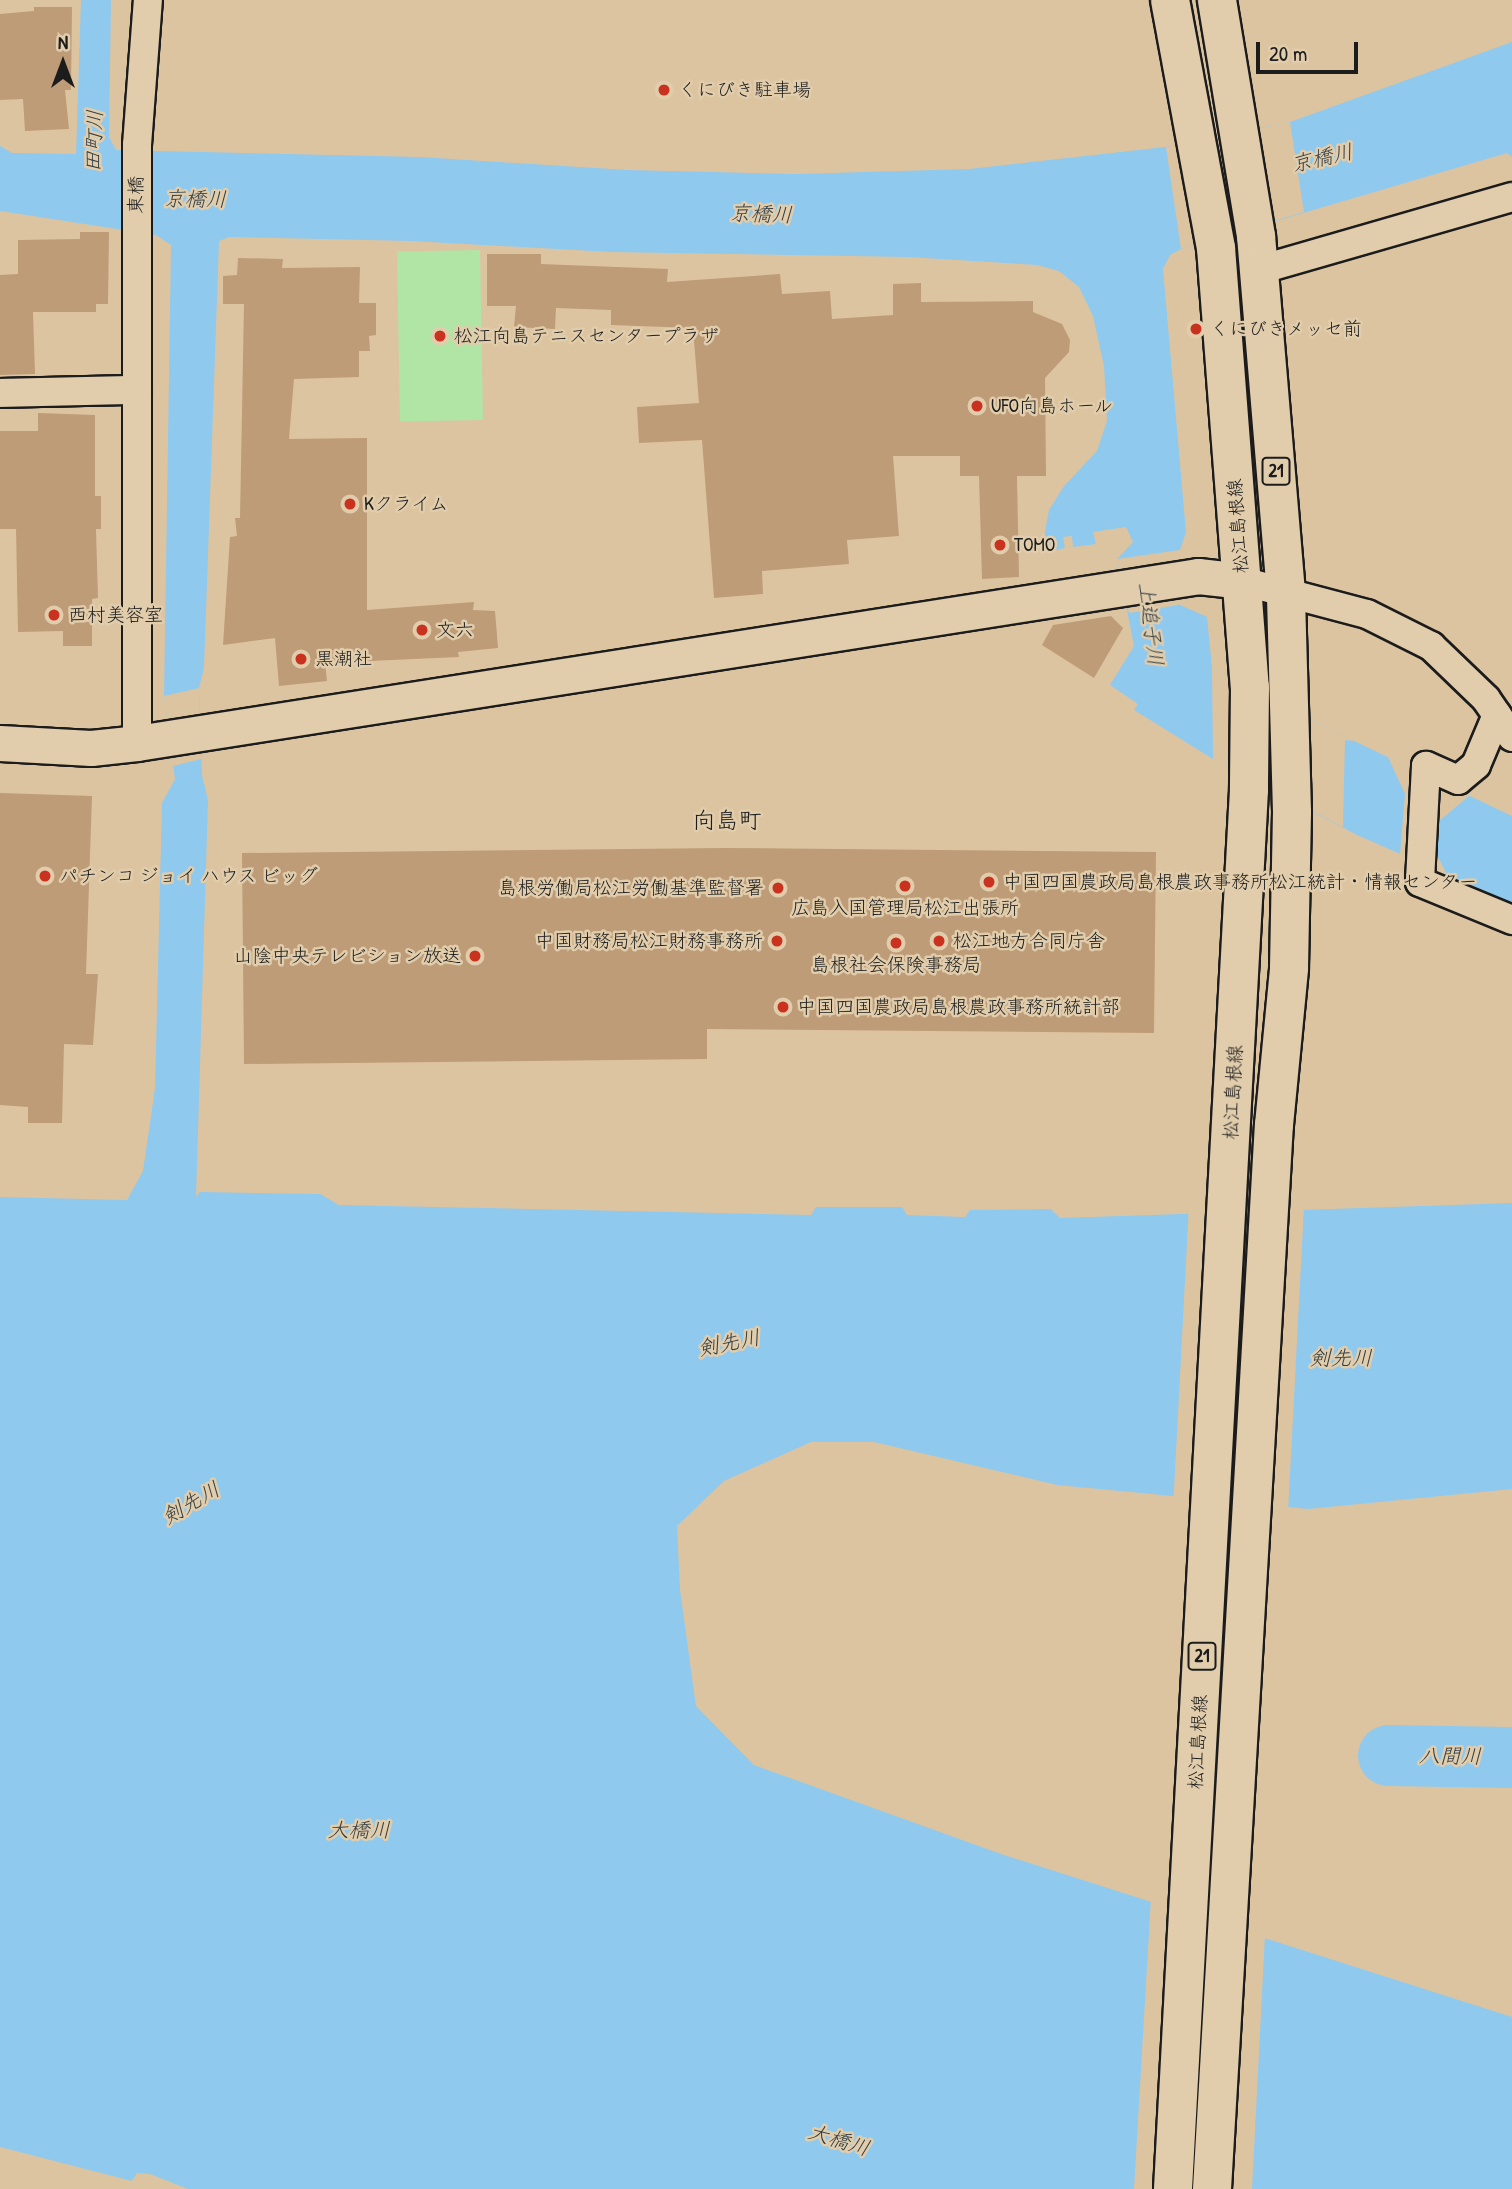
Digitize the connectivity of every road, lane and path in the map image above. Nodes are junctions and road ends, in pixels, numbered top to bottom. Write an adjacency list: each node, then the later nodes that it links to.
1 (148, 0): 6 (street, 東橋)
2 (1170, 0): 8 (main road, 松江島根線 / 21)
3 (1217, 0): 5 (main road, 松江島根線 / 21)
4 (1512, 197): 5 (street)
5 (1258, 253): 9 (main road, 松江島根線 / 21)
6 (137, 390): 7 (street); 11 (street, 東橋)
7 (0, 393)
8 (1242, 581): 9 (street); 11 (street); 14 (main road, 松江島根線 / 21)
9 (1286, 593): 10 (street); 15 (main road, 松江島根線 / 21)
10 (1505, 726): 13 (street)
11 (146, 739): 12 (street)
12 (0, 743)
13 (1512, 920)
14 (1173, 2189)
15 (1212, 2189)

